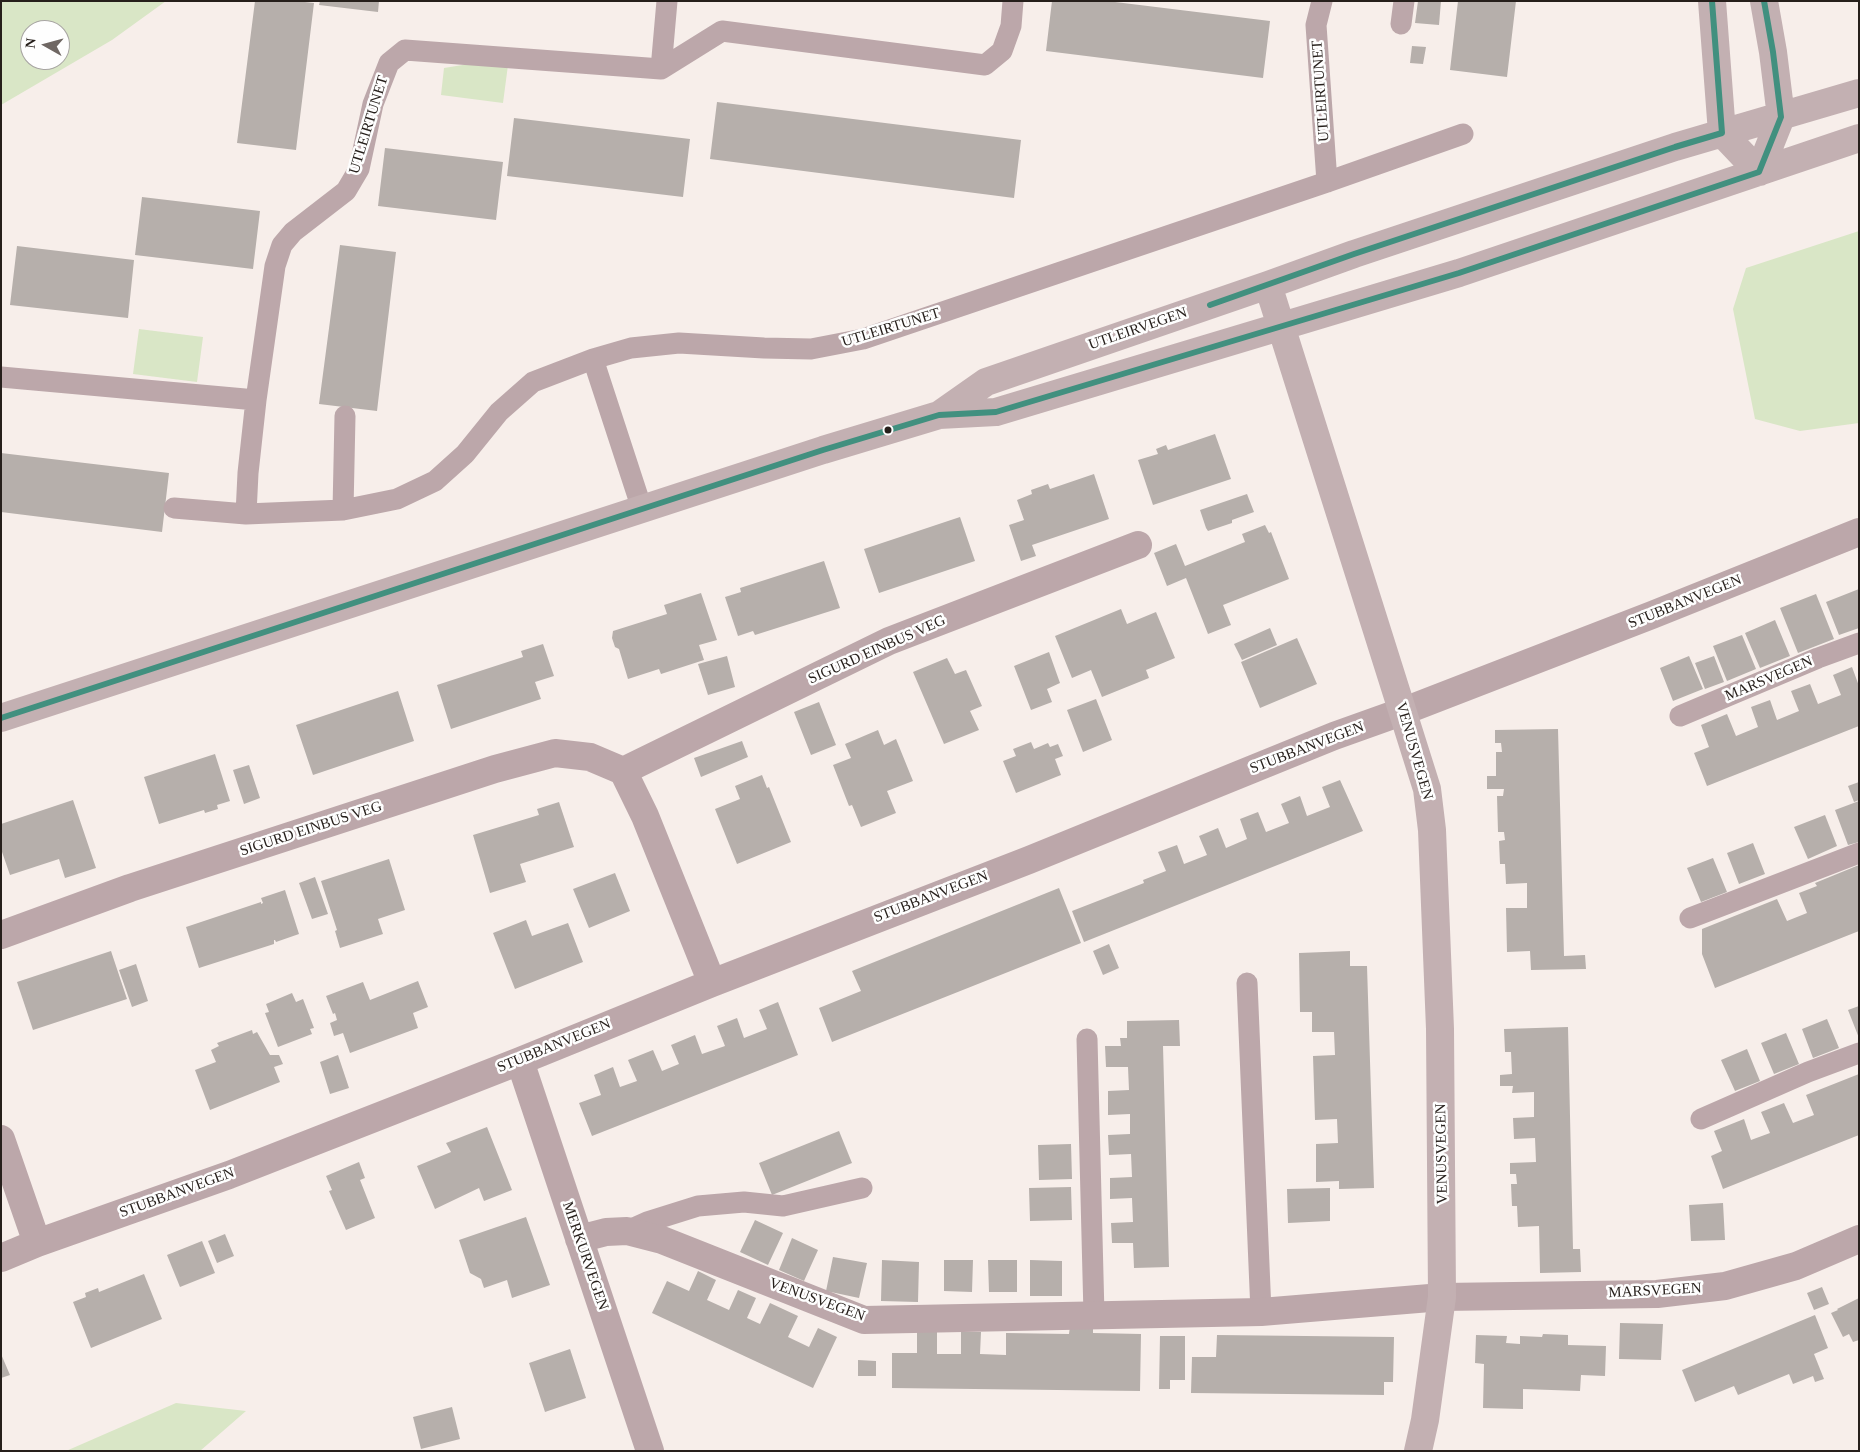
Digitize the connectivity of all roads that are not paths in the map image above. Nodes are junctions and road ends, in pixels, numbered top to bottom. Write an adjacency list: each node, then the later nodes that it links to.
1 (667, 1): 8 (lane)
2 (1013, 1): 8 (lane)
3 (1322, 1): 15 (lane, UTLEIRTUNET)
4 (1404, 1): 7 (lane)
5 (1712, 1): 11 (main road)
6 (1764, 1): 10 (main road)
7 (1401, 24)
8 (661, 69): 20 (lane, UTLEIRTUNET)
9 (1859, 93): 10 (main road, UTLEIRVEGEN)
10 (1781, 117): 11 (main road, UTLEIRVEGEN); 14 (main road)
11 (1722, 133): 14 (main road); 16 (main road, UTLEIRVEGEN)
12 (1463, 134): 15 (lane, UTLEIRTUNET)
13 (1859, 138): 14 (main road, UTLEIRVEGEN)
14 (1760, 172): 17 (main road, UTLEIRVEGEN)
15 (1328, 182): 18 (lane, UTLEIRTUNET)
16 (1268, 285): 17 (main road, VENUSVEGEN); 21 (main road, UTLEIRVEGEN)
17 (1282, 326): 21 (main road, UTLEIRVEGEN); 30 (main road, VENUSVEGEN)
18 (593, 359): 24 (lane); 25 (lane, UTLEIRTUNET)
19 (1, 377): 20 (lane)
20 (256, 400): 26 (lane, UTLEIRTUNET)
21 (939, 415): 24 (main road, UTLEIRVEGEN)
22 (344, 416): 25 (lane)
23 (174, 508): 26 (lane, UTLEIRTUNET)
24 (642, 509): 32 (main road, UTLEIRVEGEN)
25 (343, 510): 26 (lane, UTLEIRTUNET)
26 (246, 514)
27 (1859, 532): 30 (street, STUBBANVEGEN)
28 (1138, 545): 33 (street, SIGURD EINBUS VEG)
29 (1859, 643): 31 (lane, MARSVEGEN)
30 (1404, 711): 37 (street, STUBBANVEGEN); 50 (main road, VENUSVEGEN)
31 (1680, 716)
32 (1, 718)
33 (623, 771): 36 (street, SIGURD EINBUS VEG); 37 (street)
34 (1859, 853): 35 (lane)
35 (1690, 918)
36 (1, 935)
37 (712, 983): 41 (street, STUBBANVEGEN)
38 (1247, 983): 51 (lane)
39 (1087, 1039): 52 (lane)
40 (1859, 1053): 42 (lane)
41 (520, 1061): 46 (street, MERKURVEGEN); 48 (street, STUBBANVEGEN)
42 (1701, 1119)
43 (1, 1139): 48 (street)
44 (862, 1188): 45 (lane)
45 (627, 1231): 46 (street, VENUSVEGEN); 52 (street, VENUSVEGEN)
46 (579, 1239): 53 (street, MERKURVEGEN)
47 (1859, 1239): 50 (street, MARSVEGEN)
48 (37, 1243): 49 (street, STUBBANVEGEN)
49 (1, 1258)
50 (1442, 1297): 51 (street, VENUSVEGEN); 54 (main road, VENUSVEGEN)
51 (1261, 1312): 52 (street, VENUSVEGEN)
52 (1094, 1315)
53 (650, 1451)
54 (1418, 1451)

